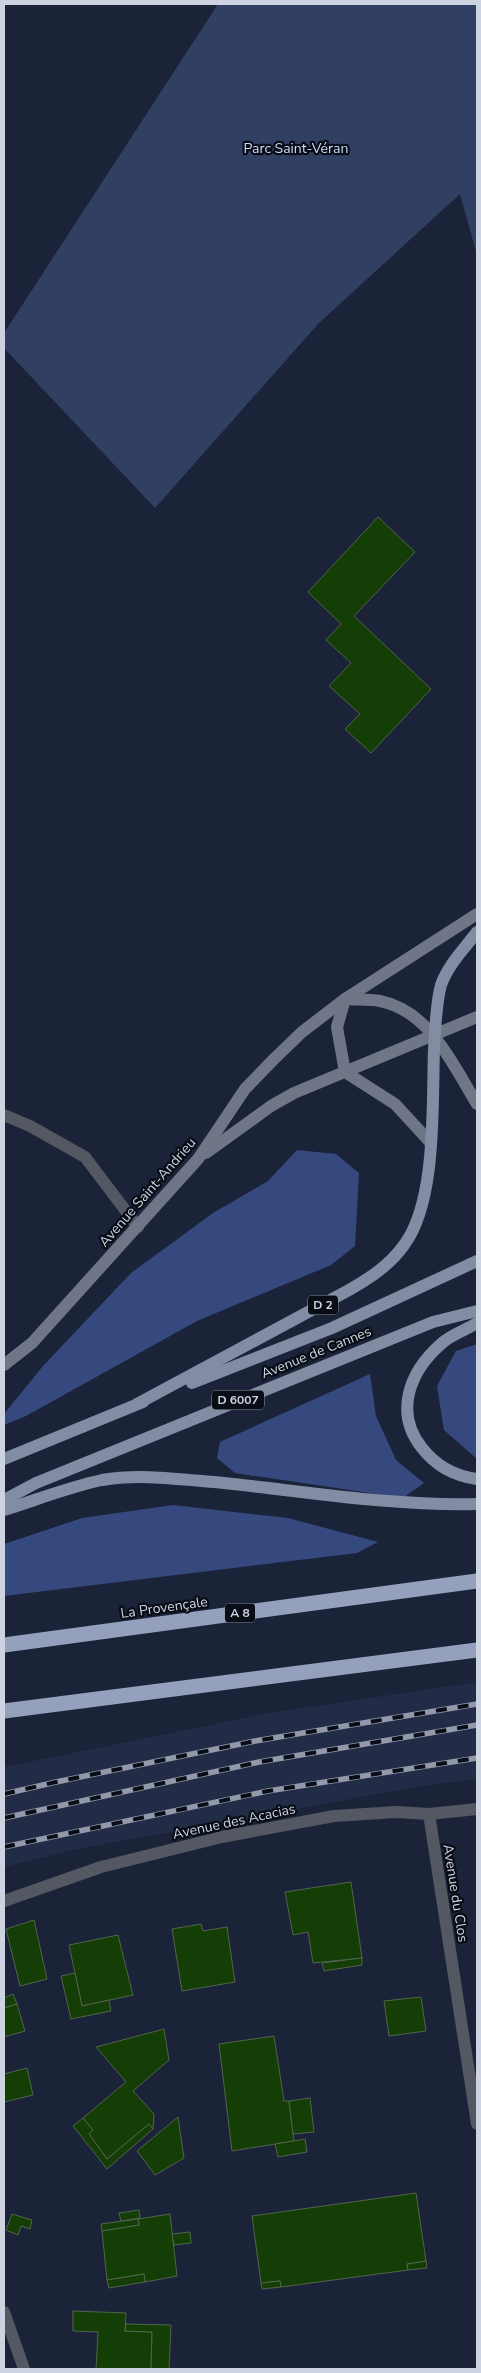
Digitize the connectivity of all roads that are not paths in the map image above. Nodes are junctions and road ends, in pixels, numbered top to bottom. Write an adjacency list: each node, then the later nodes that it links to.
1 (477, 914): 3 (street, Avenue Saint-Andrieu)
2 (477, 932): 5 (main road, D 2)
3 (345, 999): 5 (street); 6 (street); 10 (street, Avenue Saint-Andrieu)
4 (477, 1017): 5 (street)
5 (435, 1036): 6 (street); 7 (street); 9 (main road, D 2)
6 (344, 1072): 9 (street); 10 (street)
7 (477, 1104)
8 (4, 1115): 11 (street)
9 (430, 1142): 16 (main road, D 2)
10 (198, 1159): 11 (street, Avenue Saint-Andrieu)
11 (138, 1227): 15 (street, Avenue Saint-Andrieu)
12 (477, 1262): 16 (main road, Avenue de Cannes / D 6007)
13 (477, 1311): 19 (main road, Avenue de Cannes / D 6007)
14 (477, 1323): 18 (main road)
15 (4, 1365)
16 (137, 1404): 17 (main road, D 6007)
17 (4, 1459)
18 (477, 1479)
19 (4, 1500)
20 (477, 1504): 21 (main road)
21 (4, 1510)
22 (477, 1581): 23 (highway, La Provençale / A 8)
23 (4, 1644)
24 (477, 1650): 25 (highway)
25 (4, 1711)
26 (477, 1809): 27 (street, Avenue des Acacias)
27 (429, 1814): 28 (street, Avenue des Acacias); 29 (street, Avenue du Clos)
28 (4, 1901)
29 (477, 2124)
30 (4, 2312): 31 (street)
31 (24, 2369)

